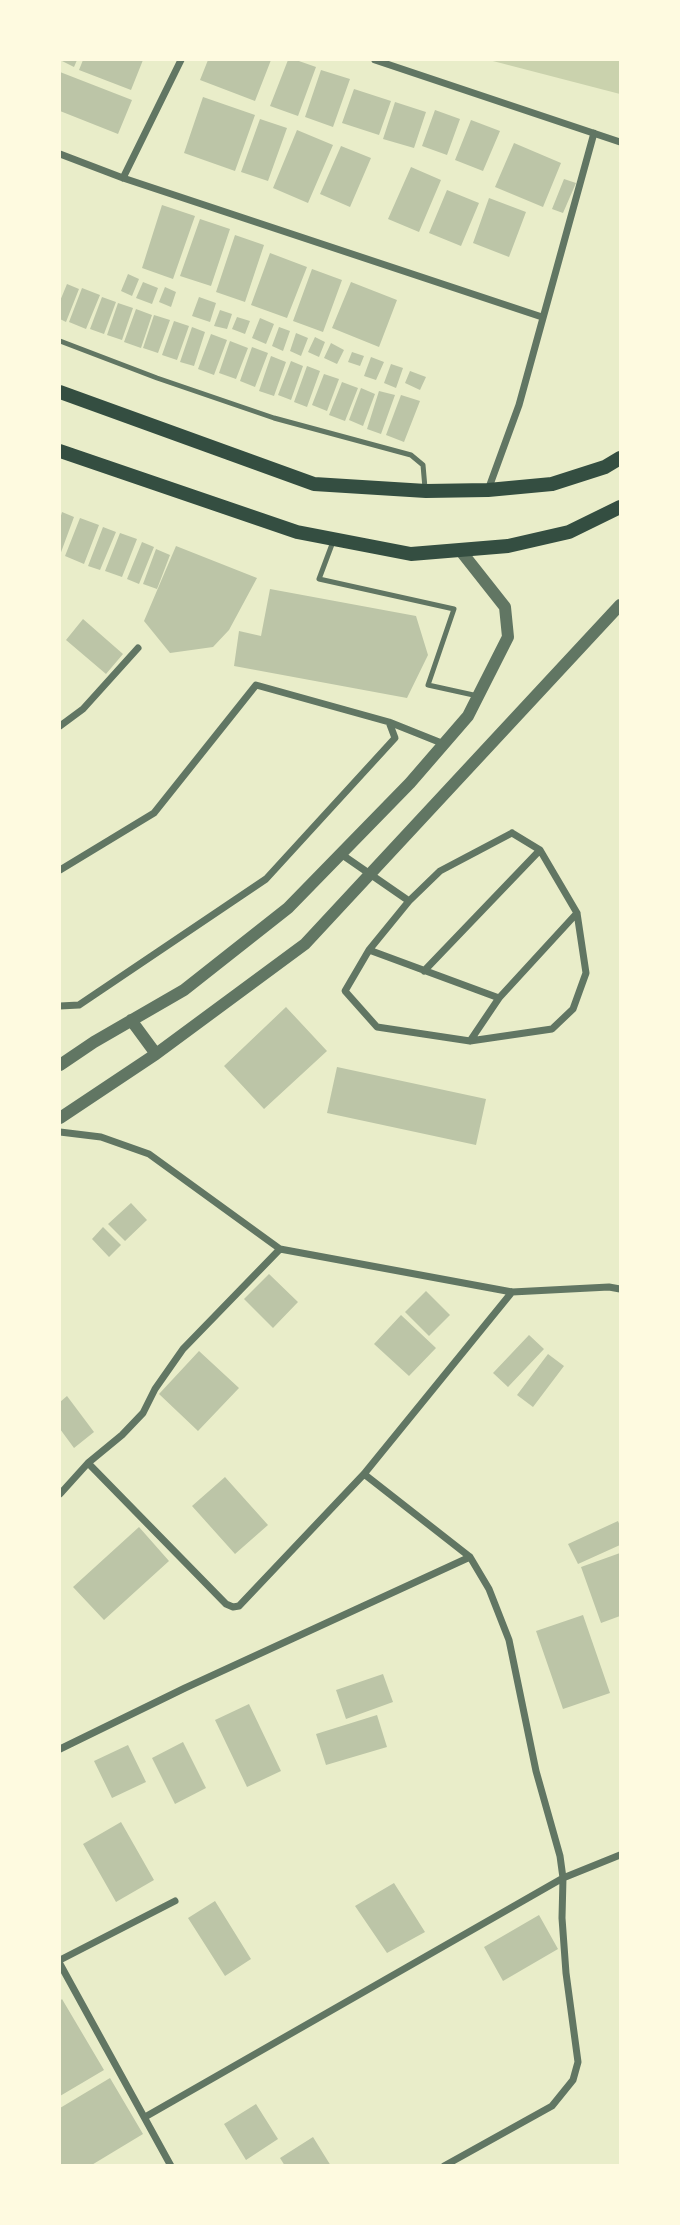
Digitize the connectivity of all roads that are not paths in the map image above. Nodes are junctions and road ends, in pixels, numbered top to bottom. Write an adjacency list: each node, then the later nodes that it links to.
1 (181, 60): 6 (street)
2 (375, 60): 3 (street)
3 (594, 133): 4 (street); 7 (street)
4 (621, 142)
5 (60, 153): 6 (street)
6 (123, 178): 7 (street)
7 (542, 317): 12 (street)
8 (60, 341): 13 (lane)
9 (60, 392): 13 (main road)
10 (60, 451): 15 (main road)
11 (621, 458): 12 (main road)
12 (488, 489): 13 (main road)
13 (426, 491)
14 (621, 506): 16 (main road)
15 (335, 538): 16 (main road); 19 (lane)
16 (460, 550): 19 (street)
17 (621, 605): 26 (street)
18 (138, 648): 21 (street)
19 (478, 696): 22 (street)
20 (389, 722): 22 (street); 25 (street); 32 (street)
21 (60, 726)
22 (444, 744): 24 (street)
23 (540, 850): 27 (street); 28 (street); 30 (street)
24 (340, 853): 26 (street); 33 (street)
25 (60, 870)
26 (369, 875): 27 (street); 35 (street)
27 (409, 901): 29 (street)
28 (578, 913): 31 (street); 34 (street)
29 (369, 950): 30 (street); 34 (street)
30 (424, 971): 31 (street)
31 (499, 999): 34 (street)
32 (60, 1006)
33 (131, 1020): 35 (street); 36 (street)
34 (470, 1041)
35 (156, 1054): 37 (street)
36 (60, 1065)
37 (61, 1117)
38 (60, 1132): 39 (street)
39 (280, 1249): 41 (street); 42 (street)
40 (621, 1289): 41 (street)
41 (512, 1292): 43 (street)
42 (89, 1463): 43 (street); 44 (street)
43 (364, 1474): 45 (street)
44 (60, 1494)
45 (470, 1557): 46 (street); 48 (street)
46 (60, 1749)
47 (621, 1855): 48 (street)
48 (563, 1878): 51 (street); 53 (street)
49 (175, 1901): 50 (street)
50 (60, 1962): 51 (street)
51 (145, 2117): 52 (street)
52 (172, 2165)
53 (444, 2165)

